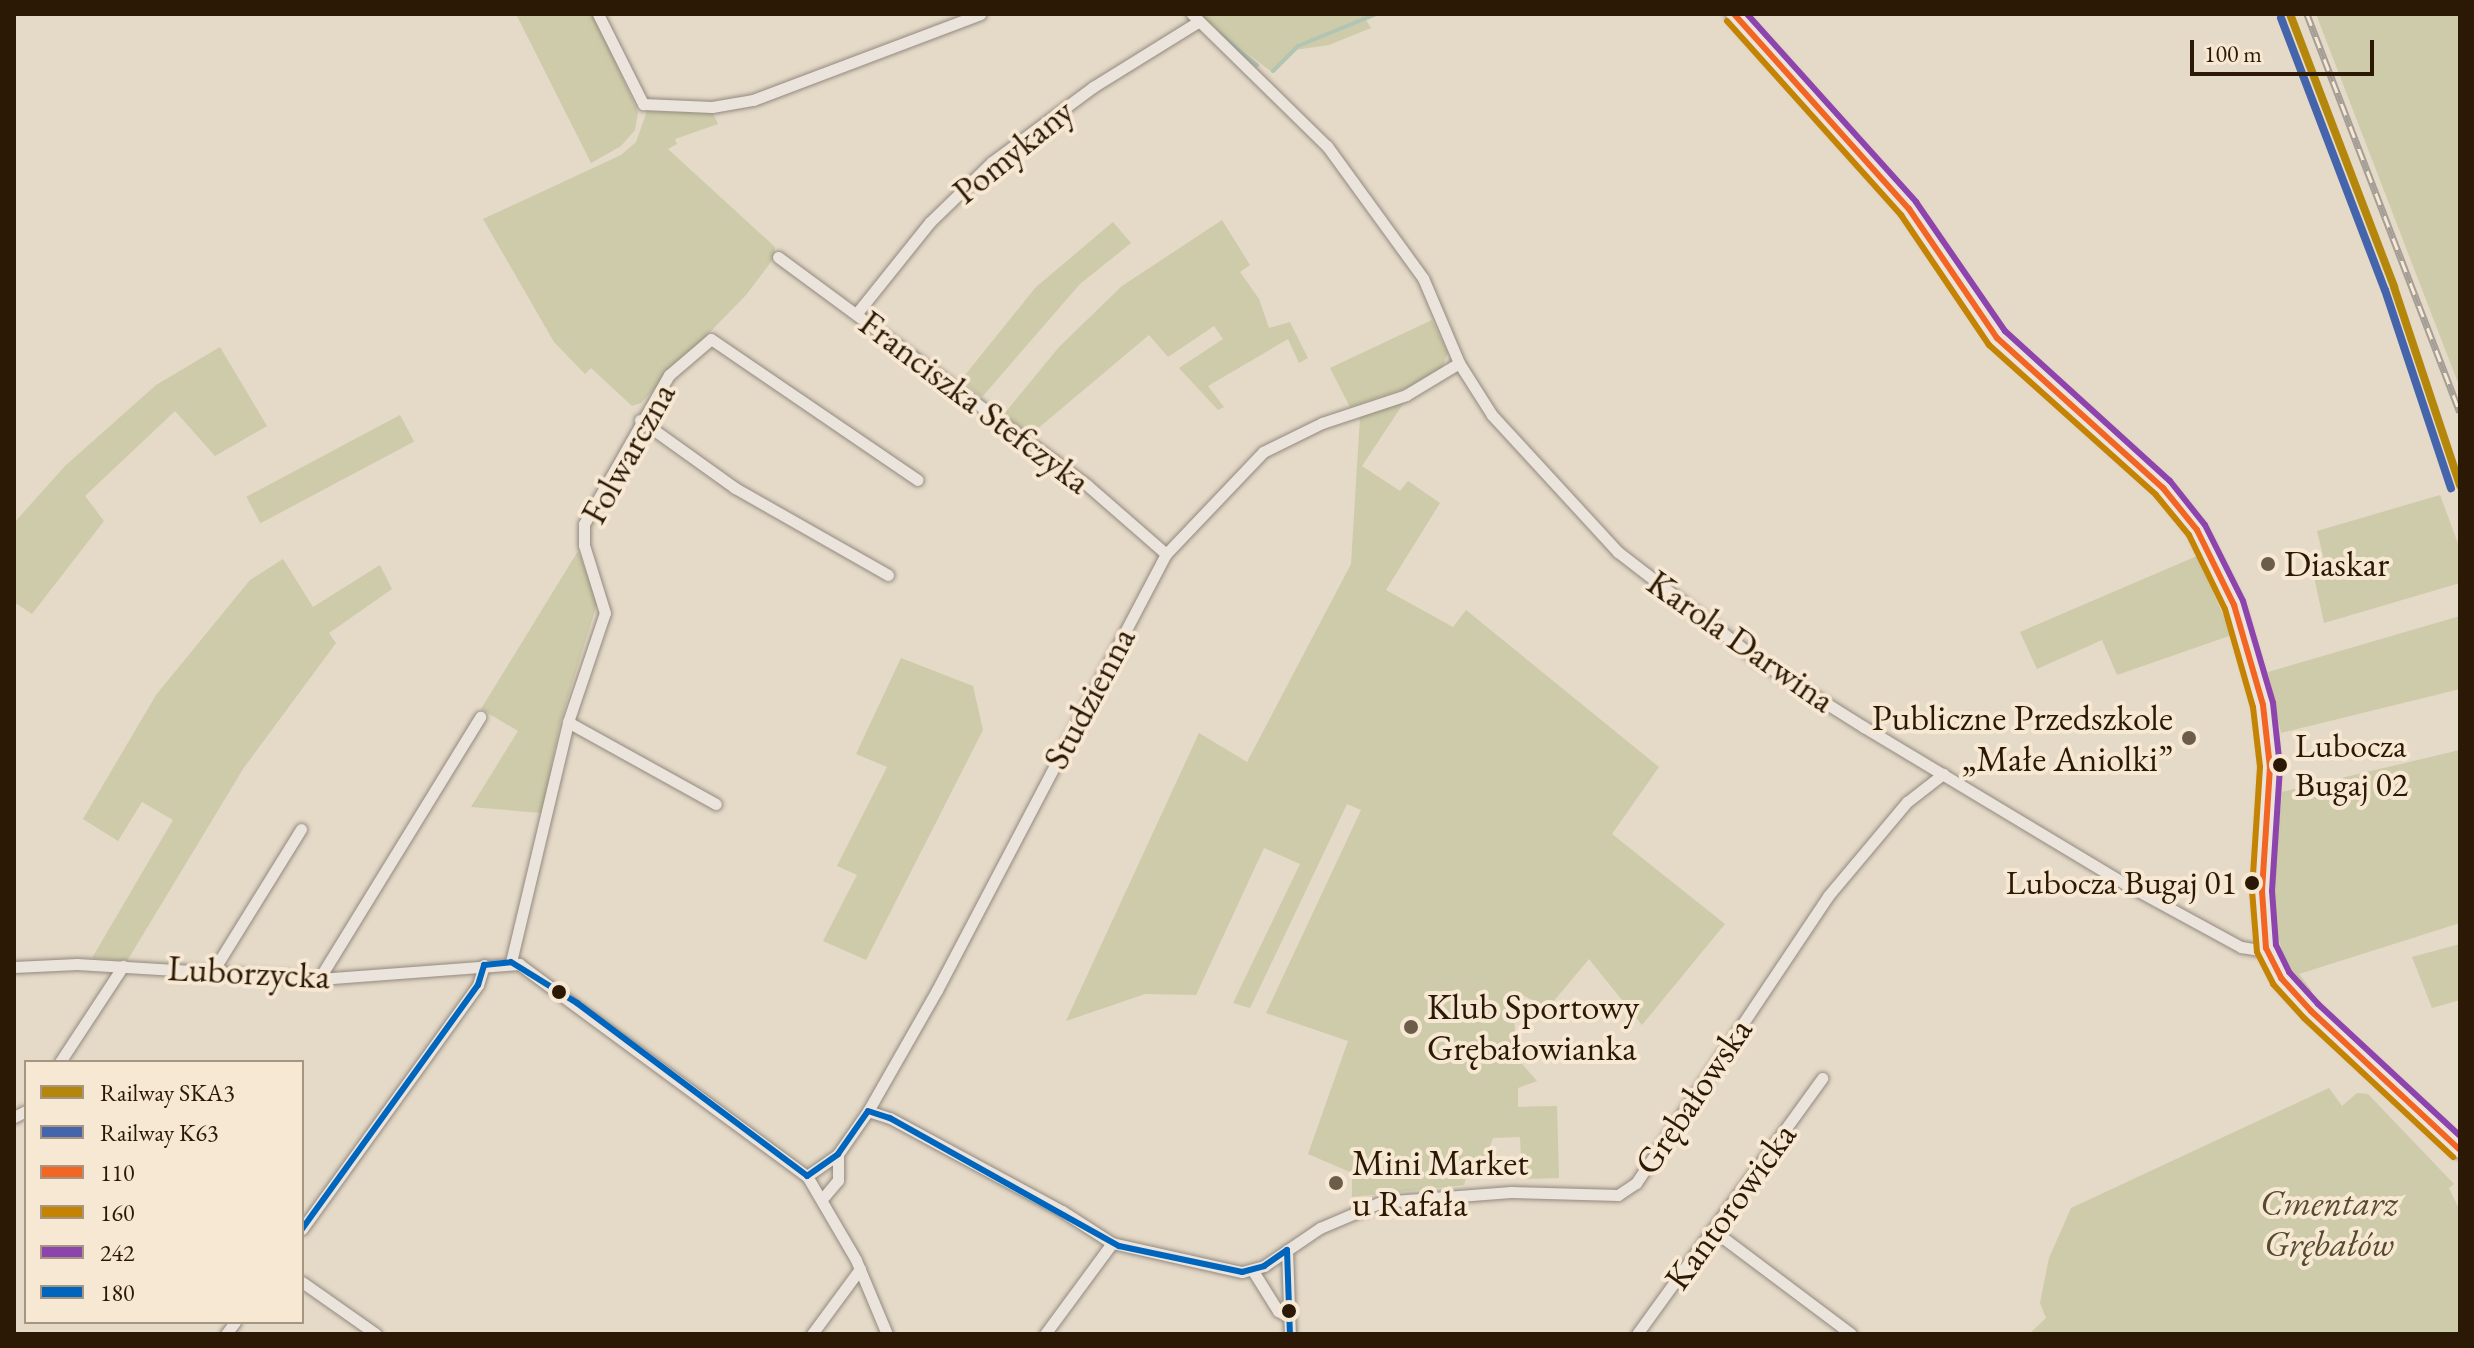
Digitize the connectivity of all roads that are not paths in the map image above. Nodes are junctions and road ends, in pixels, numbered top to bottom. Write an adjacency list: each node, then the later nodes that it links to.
1 (598, 14): 2 (street)
2 (980, 14)
3 (1734, 14): 17 (street)
4 (1195, 18): 6 (street, Pomykany); 7 (street, Karola Darwina)
5 (778, 257): 6 (street, Franciszka Stefczyka)
6 (857, 313): 10 (street, Franciszka Stefczyka)
7 (1459, 363): 10 (street, Studzienna); 14 (street, Karola Darwina)
8 (640, 420): 9 (street, Folwarczna); 11 (street); 13 (street, Folwarczna)
9 (918, 480)
10 (1166, 554): 26 (street, Studzienna)
11 (888, 575)
12 (480, 717): 23 (street)
13 (568, 722): 15 (street); 18 (street, Folwarczna)
14 (1943, 774): 17 (street, Karola Darwina); 34 (street, Grębałowska)
15 (716, 804)
16 (301, 829): 22 (street)
17 (2267, 951): 27 (street)
18 (511, 962): 19 (street); 29 (street)
19 (484, 965): 23 (street, Luborzycka); 31 (street)
20 (123, 966): 21 (street, Luborzycka); 22 (street, Luborzycka); 24 (street)
21 (14, 967)
22 (213, 971): 23 (street, Luborzycka)
23 (319, 979)
24 (61, 1060)
25 (1822, 1078): 32 (street, Kantorowicka)
26 (868, 1111): 28 (street, Studzienna); 33 (street)
27 (2460, 1150)
28 (838, 1154): 29 (street, Studzienna); 30 (street, Studzienna)
29 (807, 1176): 30 (street)
30 (823, 1198): 35 (street)
31 (304, 1226)
32 (1714, 1231): 44 (street, Kantorowicka); 45 (street)
33 (1112, 1243): 36 (street); 42 (street)
34 (1287, 1250): 36 (street, Grębałowska); 38 (street)
35 (860, 1269): 40 (street); 41 (street)
36 (1253, 1271): 38 (street)
37 (304, 1283): 39 (street)
38 (1288, 1316): 43 (street)
39 (376, 1334)
40 (812, 1334)
41 (887, 1334)
42 (1045, 1334)
43 (1290, 1334)
44 (1637, 1334)
45 (1851, 1334)

